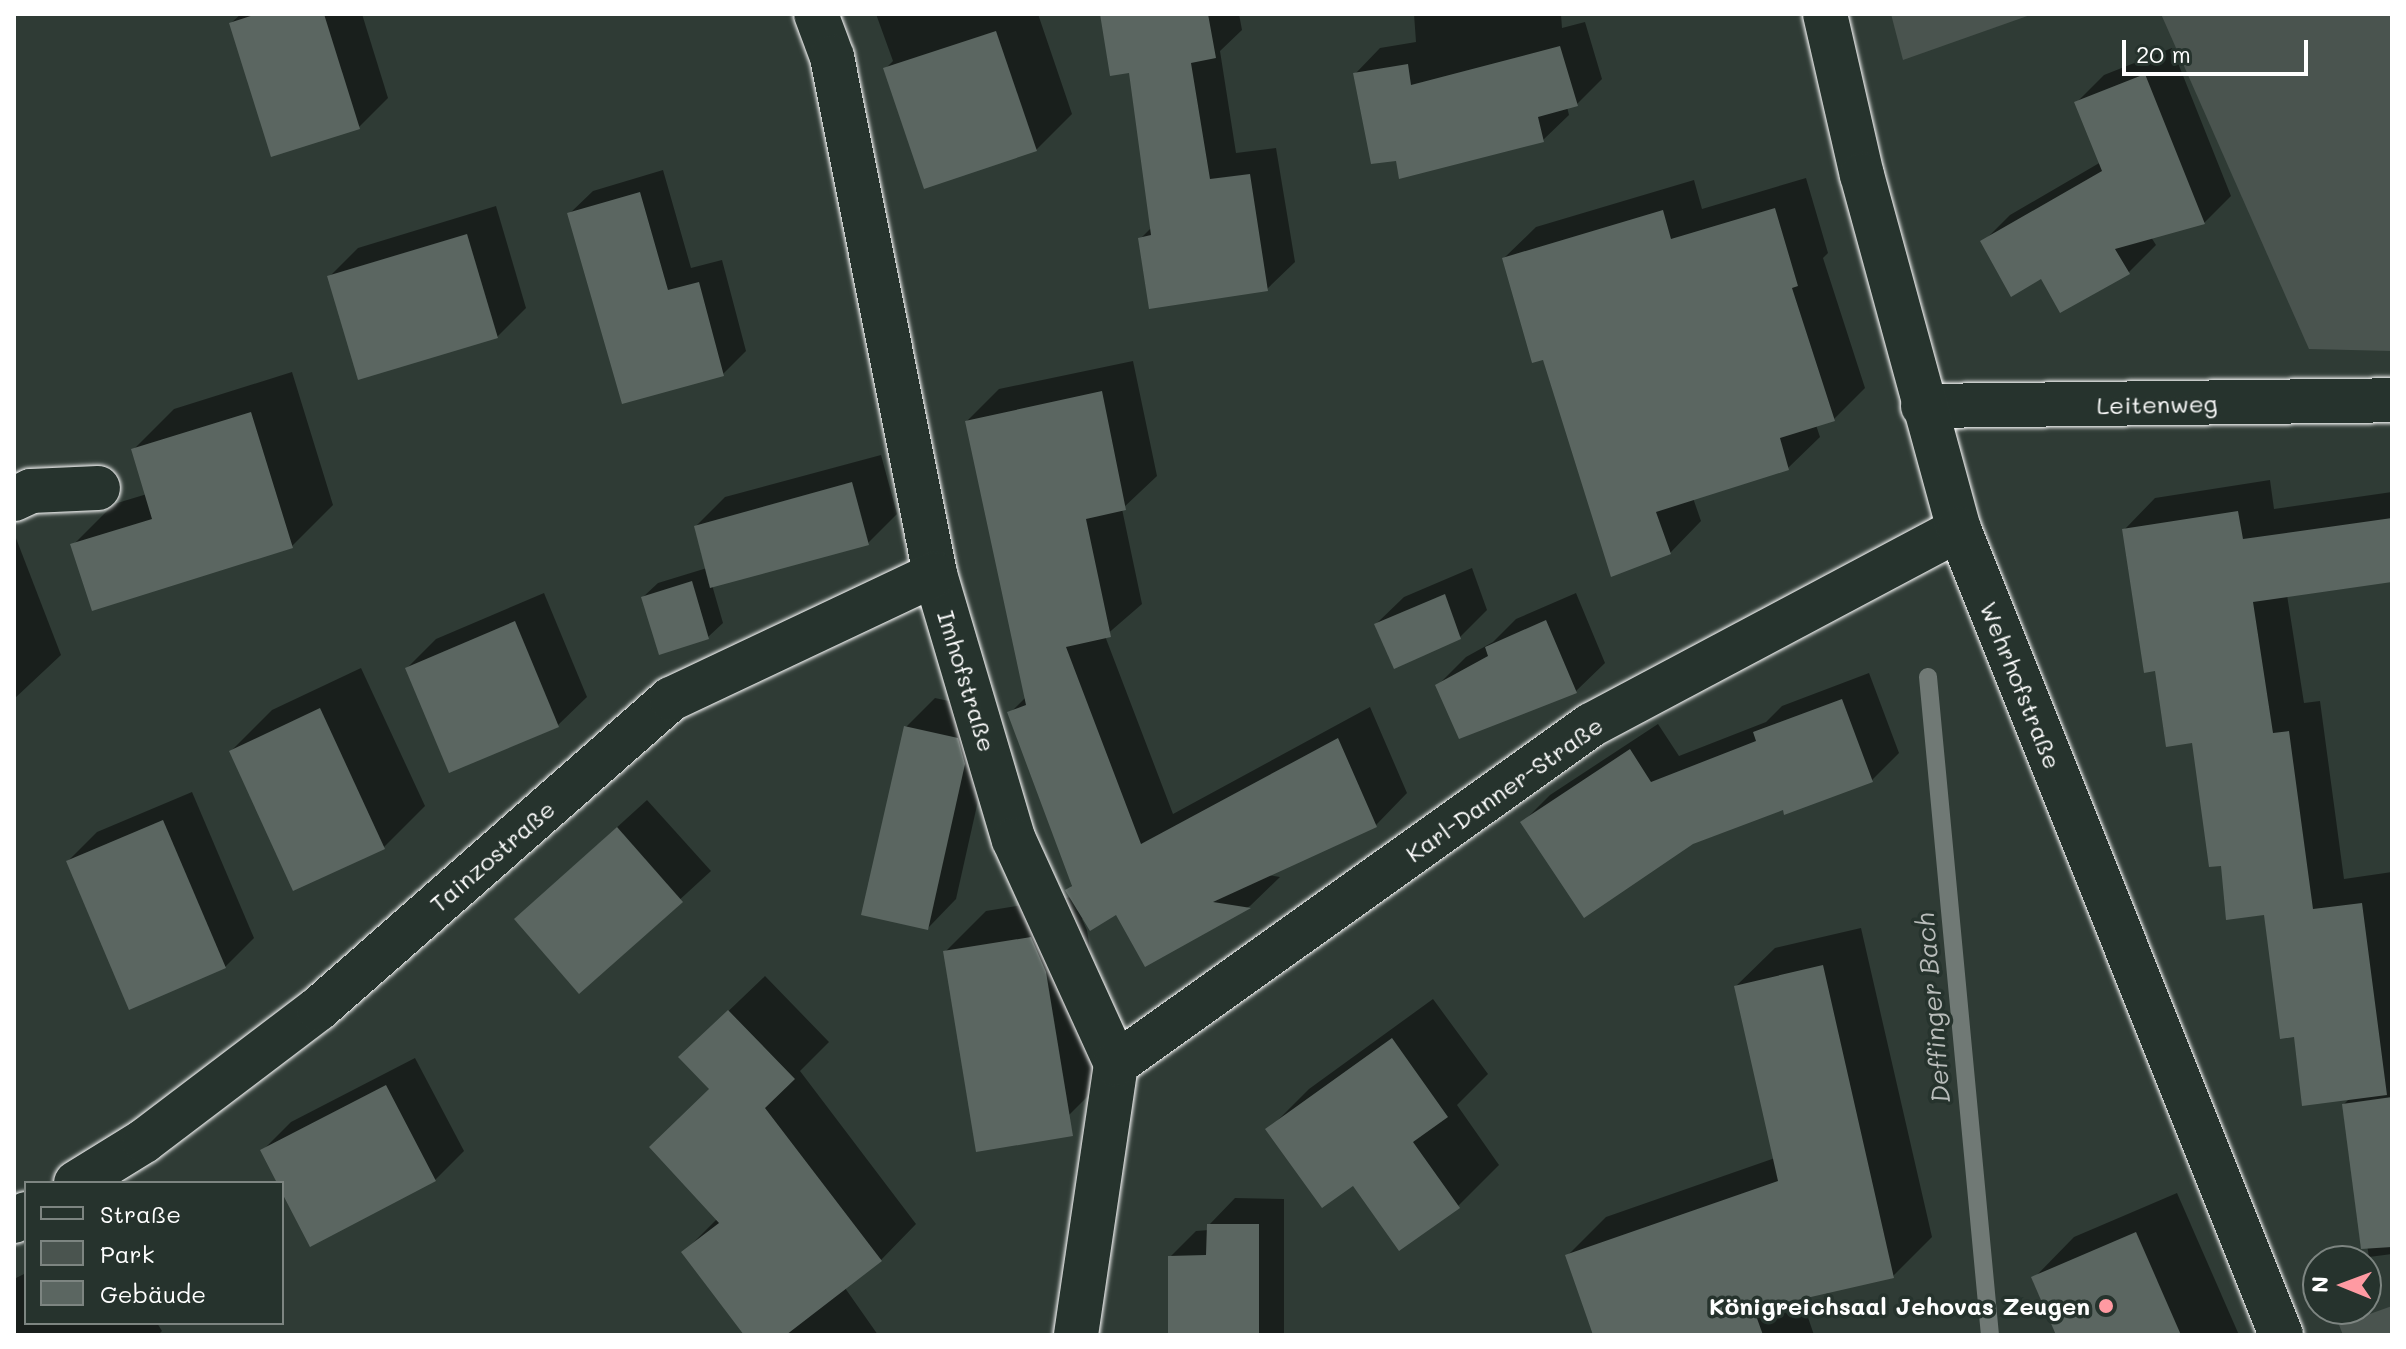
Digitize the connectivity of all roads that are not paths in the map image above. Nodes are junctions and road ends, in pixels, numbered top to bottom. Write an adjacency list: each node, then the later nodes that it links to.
1 (816, 14): 8 (street, Imhofstraße)
2 (1825, 14): 4 (street, Wehrhofstraße)
3 (2392, 400): 4 (street, Leitenweg)
4 (1923, 406): 7 (street, Wehrhofstraße)
5 (98, 488): 6 (street)
6 (14, 499)
7 (1959, 529): 9 (street, Karl-Danner-Straße); 12 (street, Wehrhofstraße)
8 (935, 574): 9 (street, Imhofstraße); 10 (street, Tainzostraße)
9 (1116, 1064): 11 (street)
10 (79, 1181)
11 (1076, 1335)
12 (2281, 1335)

